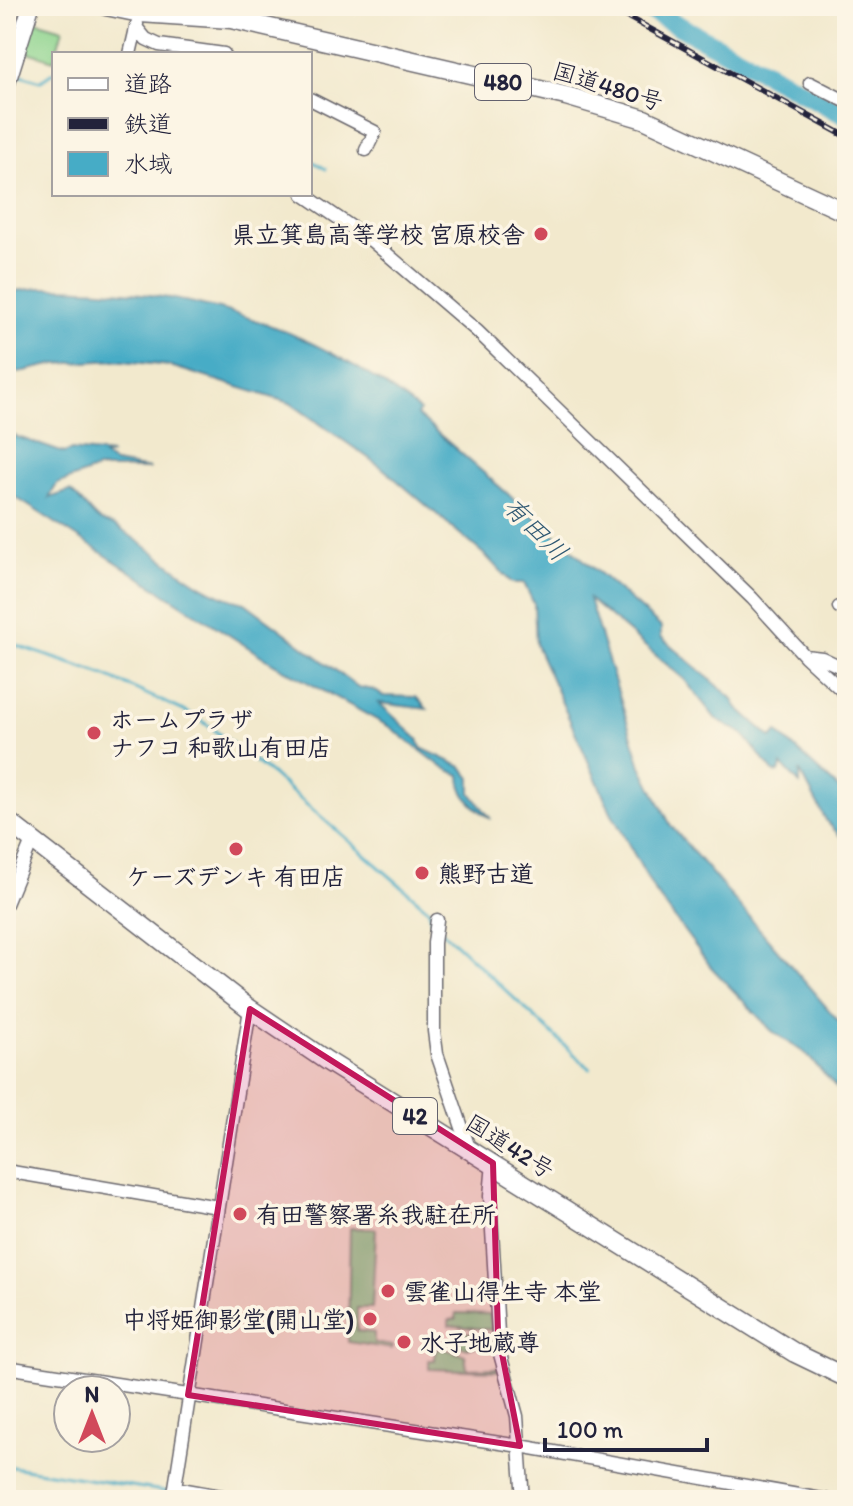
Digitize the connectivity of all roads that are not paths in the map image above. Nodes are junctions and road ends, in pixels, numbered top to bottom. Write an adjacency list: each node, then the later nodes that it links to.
1 (165, 6): 4 (street)
2 (185, 6): 5 (street)
3 (31, 7): 10 (main road)
4 (112, 7): 6 (highway, 国道480号 / 480)
5 (231, 19): 6 (highway, 国道480号 / 480); 15 (highway, 国道480号 / 480)
6 (138, 20): 7 (street); 8 (street)
7 (130, 52)
8 (210, 52)
9 (810, 83): 12 (street)
10 (6, 86)
11 (312, 100): 13 (street)
12 (847, 102)
13 (366, 150)
14 (306, 196): 16 (street)
15 (847, 213)
16 (805, 656): 17 (street); 18 (street)
17 (847, 670)
18 (847, 695)
19 (6, 820): 20 (highway, 国道42号 / 42)
20 (32, 841): 21 (street); 23 (highway, 国道42号 / 42)
21 (6, 904)
22 (437, 920): 24 (street)
23 (250, 1009): 24 (highway, 国道42号 / 42); 27 (street)
24 (469, 1148): 25 (highway, 国道42号 / 42)
25 (493, 1163): 29 (highway, 国道42号 / 42); 31 (street)
26 (6, 1171): 27 (street)
27 (218, 1207): 30 (street)
28 (6, 1367): 30 (street)
29 (847, 1378)
30 (188, 1395): 31 (street); 32 (street)
31 (520, 1446): 34 (street); 35 (street)
32 (174, 1494): 33 (street)
33 (243, 1500)
34 (523, 1500)
35 (827, 1500)

